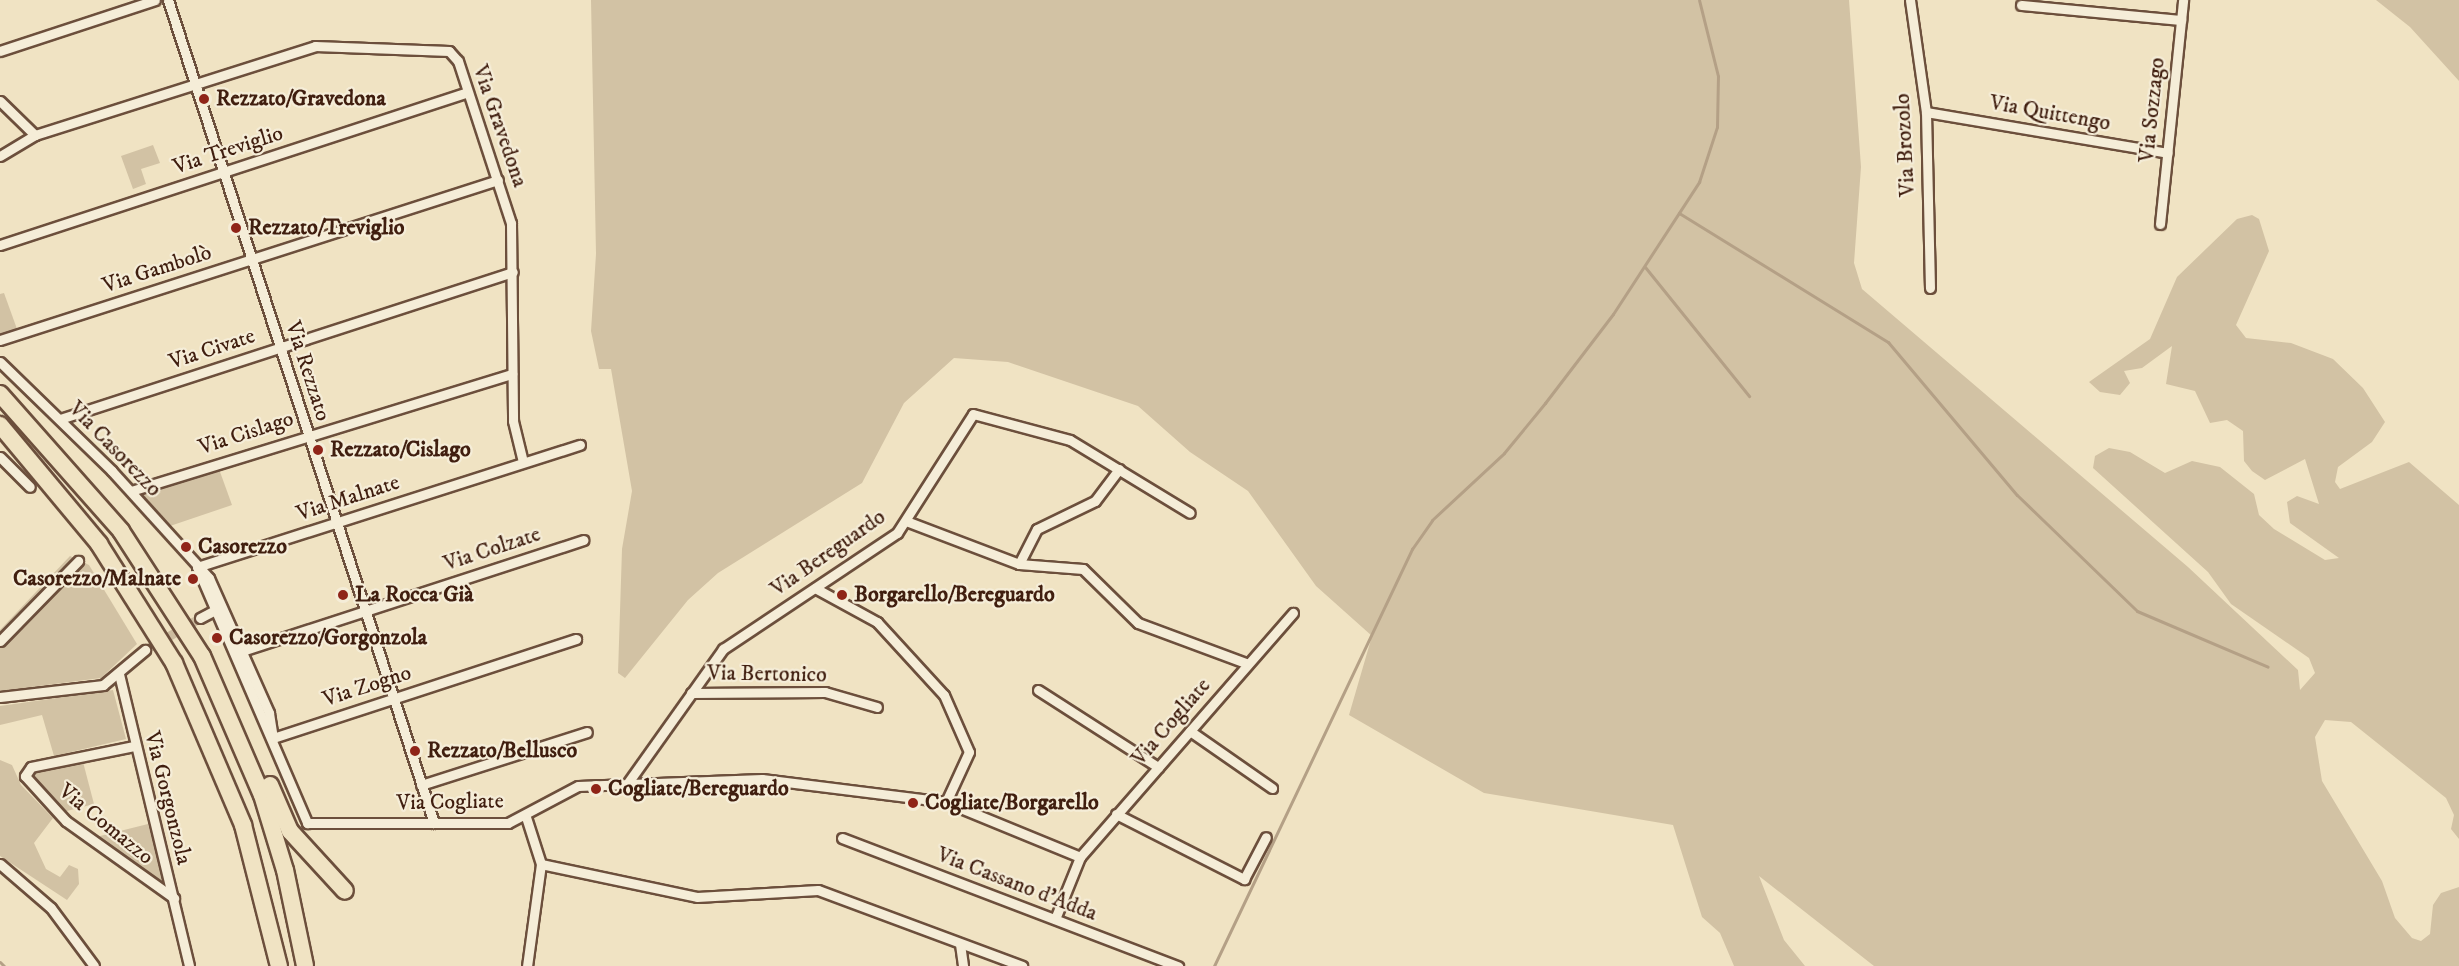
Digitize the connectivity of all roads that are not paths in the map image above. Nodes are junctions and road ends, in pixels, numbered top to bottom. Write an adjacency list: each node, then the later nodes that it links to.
1 (155, 0): 7 (street)
2 (168, 0): 8 (street, Via Rezzato)
3 (1910, 0): 11 (street, Via Brozolo)
4 (2183, 0): 6 (street, Via Sozzago)
5 (2021, 5): 6 (street)
6 (2181, 20): 13 (street, Via Sozzago)
7 (0, 51)
8 (194, 85): 9 (street, Via Gravedona); 12 (street, Via Gravedona); 15 (street, Via Rezzato)
9 (468, 92): 15 (street, Via Treviglio); 16 (street, Via Gravedona)
10 (0, 101): 12 (street)
11 (1926, 112): 13 (street, Via Quittengo); 21 (street, Via Brozolo)
12 (35, 135): 14 (street, Via Gravedona)
13 (2168, 153): 17 (street, Via Sozzago)
14 (0, 156)
15 (223, 172): 18 (street, Via Treviglio); 19 (street, Via Rezzato)
16 (498, 180): 19 (street, Via Gambolò); 20 (street, Via Gravedona)
17 (2160, 224)
18 (0, 245)
19 (251, 260): 22 (street, Via Gambolò); 23 (street, Via Rezzato)
20 (513, 272): 23 (street, Via Civate); 25 (street, Via Gravedona)
21 (1930, 288)
22 (0, 340)
23 (279, 348): 27 (street, Via Civate); 29 (street, Via Rezzato)
24 (0, 362): 27 (street, Via Casorezzo)
25 (512, 374): 29 (street, Via Cislago); 32 (street, Via Gravedona)
26 (0, 394): 57 (highway)
27 (60, 419): 35 (street, Via Casorezzo)
28 (0, 425): 84 (highway)
29 (307, 434): 35 (street, Via Cislago); 38 (street, Via Rezzato)
30 (580, 445): 32 (street, Via Malnate)
31 (0, 457): 34 (street)
32 (523, 462): 38 (street, Via Malnate)
33 (1119, 469): 36 (street, Via Bereguardo); 37 (street, Via Bereguardo); 41 (street)
34 (30, 487)
35 (131, 491): 42 (street, Via Casorezzo)
36 (1190, 513)
37 (906, 521): 41 (street); 43 (street, Via Bereguardo)
38 (337, 523): 42 (street, Via Malnate); 44 (street, Via Rezzato)
39 (583, 540): 44 (street, Via Colzate)
40 (78, 561): 49 (street)
41 (1018, 564): 52 (street)
42 (197, 567): 45 (street, Via Casorezzo); 51 (street, Via Casorezzo)
43 (815, 588): 55 (street, Via Bereguardo); 68 (street)
44 (364, 610): 51 (street, Via Colzate); 58 (street, Via Rezzato)
45 (213, 611): 47 (street); 62 (street, Via Casorezzo)
46 (1293, 613): 52 (street, Via Cogliate)
47 (200, 618)
48 (576, 639): 58 (street, Via Zogno)
49 (0, 641)
50 (145, 650): 53 (street)
51 (242, 651): 62 (street, Via Casorezzo)
52 (1248, 664): 60 (street, Via Cogliate)
53 (119, 674): 56 (street); 63 (street, Via Gorgonzola)
54 (1038, 690): 64 (street)
55 (691, 693): 59 (street, Via Bertonico); 65 (street, Via Bereguardo)
56 (0, 697)
57 (222, 698): 78 (highway); 85 (highway)
58 (393, 698): 62 (street, Via Zogno); 66 (street, Via Rezzato)
59 (877, 707)
60 (1190, 731): 64 (street, Via Cogliate); 67 (street)
61 (587, 732): 66 (street)
62 (273, 738): 71 (street, Via Casorezzo)
63 (134, 746): 79 (street, Via Gorgonzola); 79 (street, Via Comazzo)
64 (1158, 767): 69 (street, Via Cogliate)
65 (627, 784): 68 (street, Via Cogliate); 70 (street, Via Cogliate)
66 (422, 785): 72 (street, Via Rezzato)
67 (1272, 788)
68 (946, 802): 75 (street, Via Cogliate)
69 (1116, 814): 73 (street); 75 (street, Via Cogliate)
70 (526, 817): 72 (street, Via Cogliate); 77 (street)
71 (304, 819): 72 (street, Via Cogliate)
72 (434, 823)
73 (1266, 837)
74 (842, 838): 80 (street, Via Cassano d'Adda)
75 (1080, 857): 80 (street, Via Cogliate)
76 (0, 864): 82 (street)
77 (541, 864): 81 (street); 86 (street)
78 (345, 891)
79 (174, 898): 83 (street, Via Gorgonzola)
80 (1055, 919): 89 (street, Via Cassano d'Adda)
81 (960, 944): 87 (street); 88 (street)
82 (94, 966)
83 (189, 966)
84 (279, 966)
85 (305, 966)
86 (527, 966)
87 (963, 966)
88 (1022, 966)
89 (1178, 966)

